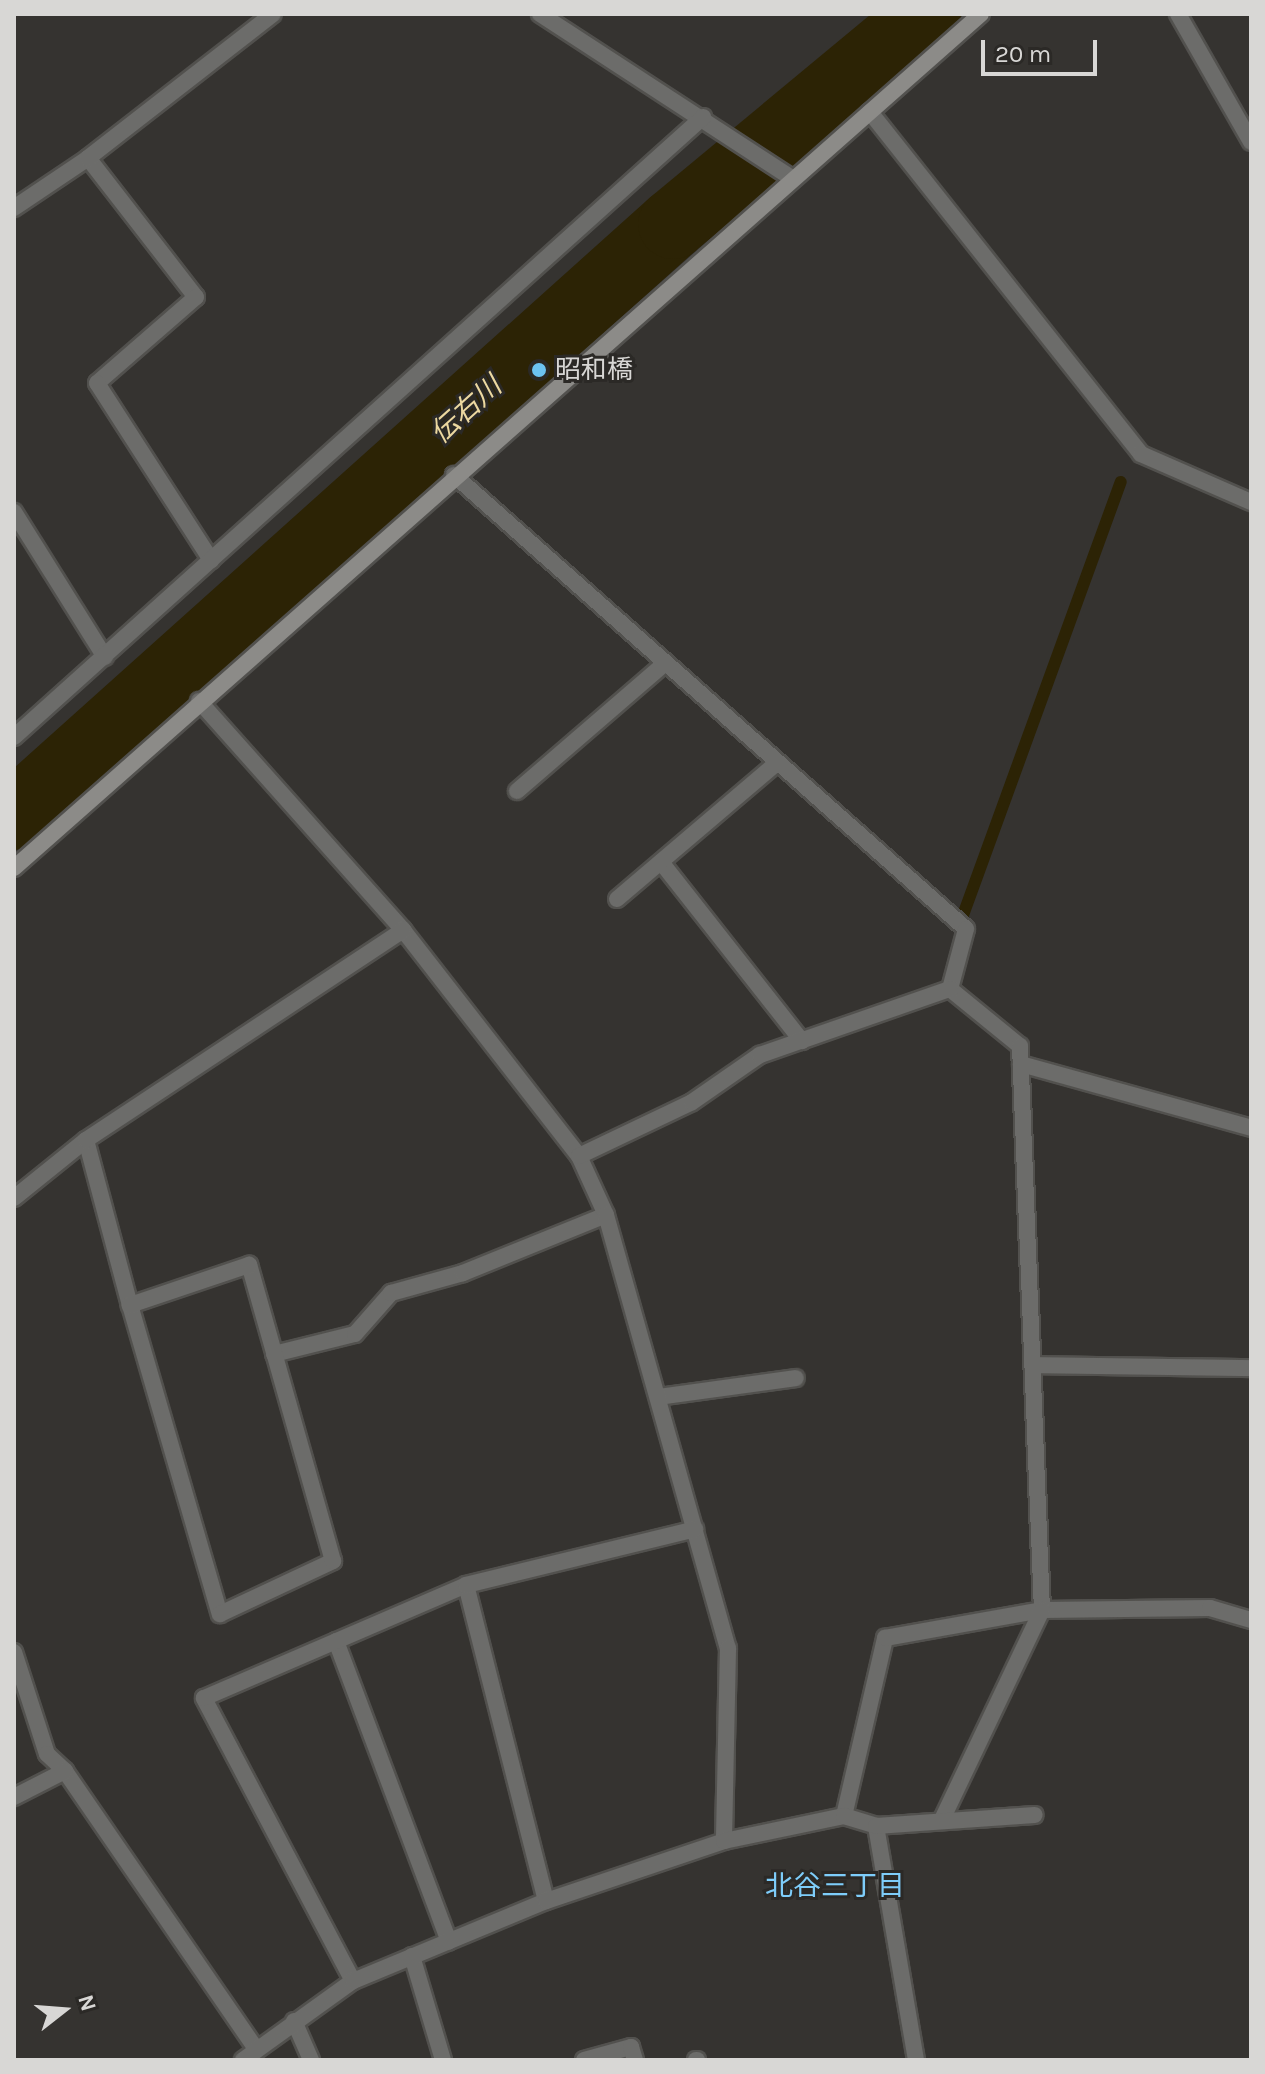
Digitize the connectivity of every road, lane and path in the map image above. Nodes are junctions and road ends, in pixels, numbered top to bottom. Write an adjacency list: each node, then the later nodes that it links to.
1 (273, 14): 8 (street)
2 (540, 14): 6 (street)
3 (981, 14): 5 (street)
4 (1178, 14): 7 (street)
5 (870, 112): 9 (street); 12 (street)
6 (703, 117): 9 (street); 14 (street)
7 (1251, 142)
8 (88, 158): 10 (street); 14 (street)
9 (786, 174): 11 (street)
10 (14, 208)
11 (454, 475): 16 (street); 17 (street)
12 (1251, 502)
13 (14, 512): 15 (street)
14 (211, 560): 15 (street)
15 (105, 657): 18 (street)
16 (664, 664): 19 (street); 20 (street)
17 (199, 701): 22 (street); 24 (street)
18 (17, 729)
19 (777, 763): 21 (street); 25 (street)
20 (517, 791)
21 (661, 862): 23 (street); 26 (street)
22 (14, 868)
23 (617, 899)
24 (403, 930): 29 (street); 30 (street)
25 (950, 989): 26 (street); 27 (street)
26 (802, 1041): 30 (street)
27 (1021, 1064): 28 (street); 35 (street)
28 (1251, 1128)
29 (86, 1140): 31 (street); 33 (street)
30 (579, 1156): 32 (street)
31 (14, 1198)
32 (606, 1215): 34 (street); 38 (street)
33 (130, 1305): 34 (street); 34 (street)
34 (274, 1354)
35 (1034, 1365): 36 (street); 41 (street)
36 (1251, 1368)
37 (796, 1378): 38 (street)
38 (658, 1397): 39 (street)
39 (695, 1529): 40 (street); 51 (street)
40 (466, 1585): 43 (street); 52 (street)
41 (1042, 1610): 42 (street); 48 (street); 49 (street)
42 (1251, 1620)
43 (336, 1641): 53 (street); 55 (street)
44 (14, 1652): 45 (street)
45 (65, 1771): 46 (street); 57 (street)
46 (14, 1797)
47 (1035, 1815): 49 (street)
48 (844, 1816): 50 (street); 51 (street)
49 (943, 1818): 50 (street)
50 (876, 1826): 62 (street)
51 (724, 1841): 52 (street)
52 (546, 1901): 53 (street)
53 (449, 1941): 54 (street)
54 (412, 1956): 55 (street); 59 (street)
55 (353, 1981): 56 (street)
56 (294, 2021): 57 (street); 58 (street)
57 (250, 2054)
58 (311, 2060)
59 (443, 2060)
60 (584, 2060): 61 (street)
61 (635, 2060)
62 (916, 2060)

